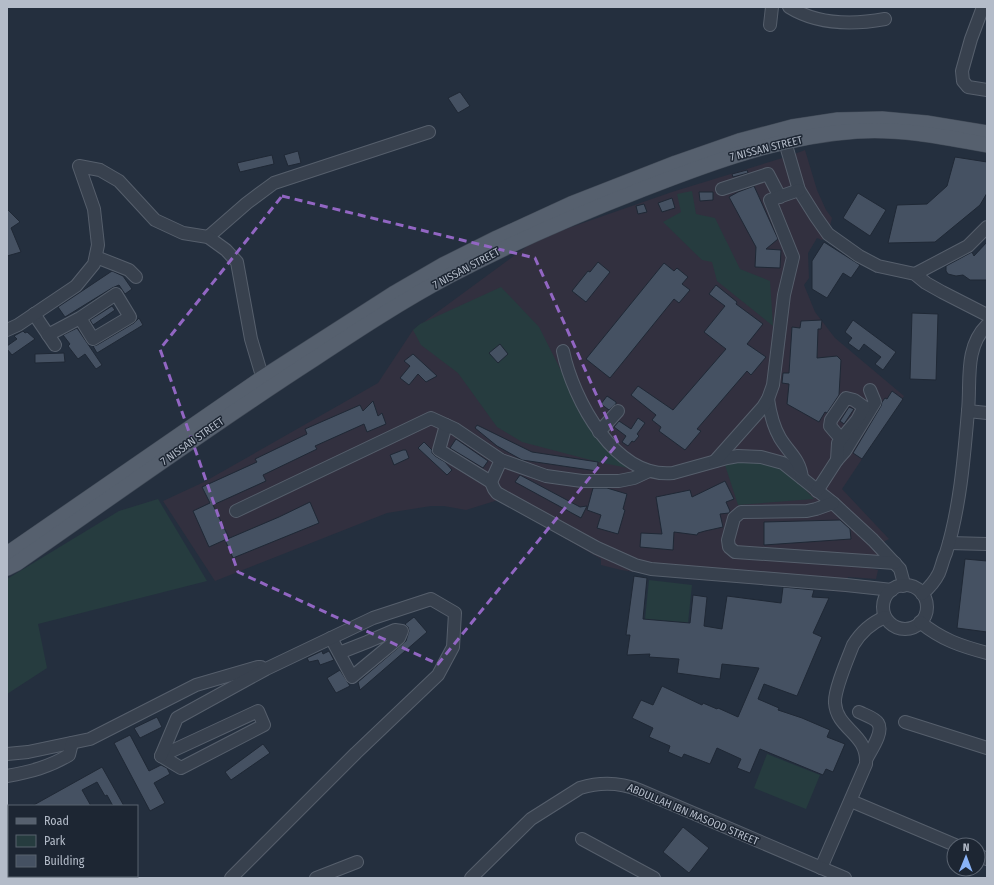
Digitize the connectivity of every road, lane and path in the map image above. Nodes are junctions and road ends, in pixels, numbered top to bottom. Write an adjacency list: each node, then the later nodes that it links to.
1 (772, 7): 5 (street)
2 (789, 7): 4 (street)
3 (983, 7): 6 (street)
4 (885, 19)
5 (770, 25)
6 (987, 90)
7 (429, 132): 15 (street)
8 (987, 133): 25 (main road, 7 NISSAN STREET)
9 (785, 142): 10 (main road, 7 NISSAN STREET); 12 (street); 25 (main road, 7 NISSAN STREET)
10 (987, 145)
11 (722, 189): 13 (street)
12 (799, 190): 13 (street); 17 (street)
13 (780, 197): 27 (street)
14 (987, 228): 17 (street)
15 (208, 237): 16 (street); 25 (street)
16 (96, 257): 18 (street); 19 (street)
17 (915, 274): 20 (street)
18 (136, 277)
19 (34, 314): 21 (street); 23 (street)
20 (987, 315)
21 (80, 318)
22 (987, 325): 29 (street)
23 (7, 330)
24 (563, 351): 32 (street)
25 (264, 384): 45 (main road, 7 NISSAN STREET); 47 (main road, 7 NISSAN STREET)
26 (870, 390): 35 (street)
27 (768, 399): 36 (street); 38 (street)
28 (618, 411): 32 (street)
29 (968, 411): 30 (street); 43 (street)
30 (987, 413)
31 (446, 425): 34 (street); 39 (street); 42 (street)
32 (600, 432): 37 (street)
33 (841, 439): 35 (street)
34 (501, 460): 37 (street); 39 (street)
35 (837, 460): 40 (street)
36 (715, 461): 37 (street); 38 (street)
37 (649, 472)
38 (802, 478): 40 (street)
39 (491, 482): 48 (street)
40 (818, 491): 41 (street)
41 (833, 504): 46 (street); 46 (street)
42 (236, 511)
43 (949, 543): 44 (street); 49 (street)
44 (987, 544)
45 (7, 554)
46 (895, 563): 48 (street)
47 (7, 568)
48 (897, 588): 49 (street); 50 (street)
49 (922, 594): 51 (street)
50 (885, 617): 51 (street); 62 (street)
51 (920, 622): 54 (street)
52 (330, 638): 53 (street); 55 (street); 69 (street)
53 (339, 653): 53 (street)
54 (987, 653)
55 (266, 669): 58 (street); 61 (street)
56 (860, 712): 62 (street)
57 (905, 722): 59 (street)
58 (72, 743): 60 (street); 63 (street)
59 (987, 748)
60 (7, 754)
61 (161, 756): 61 (street)
62 (867, 758): 64 (street)
63 (7, 776)
64 (851, 801): 66 (street); 68 (street)
65 (582, 840): 72 (street)
66 (946, 841)
67 (357, 862): 70 (street)
68 (821, 868): 71 (street, ABDULLAH IBN MASOOD STREET); 73 (street, ABDULLAH IBN MASOOD STREET)
69 (231, 878)
70 (316, 878)
71 (471, 878)
72 (654, 878)
73 (844, 878)

